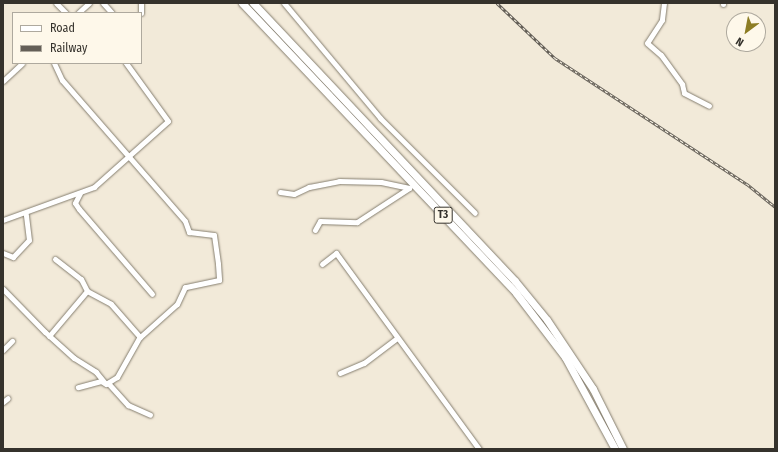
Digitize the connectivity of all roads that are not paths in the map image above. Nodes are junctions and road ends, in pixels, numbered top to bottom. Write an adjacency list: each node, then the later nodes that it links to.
1 (56, 3): 8 (street)
2 (89, 3): 9 (street)
3 (103, 3): 10 (street)
4 (242, 3): 17 (highway, T3)
5 (253, 3): 43 (highway, T3)
6 (284, 3): 20 (street)
7 (664, 3): 15 (street)
8 (65, 12)
9 (81, 12)
10 (111, 12)
11 (21, 64): 14 (street)
12 (54, 64): 16 (street)
13 (126, 64): 16 (street)
14 (3, 81)
15 (709, 106)
16 (127, 158): 19 (street); 31 (street)
17 (412, 187): 18 (street); 23 (street); 42 (highway, T3)
18 (280, 192)
19 (80, 193): 21 (street); 29 (street)
20 (475, 212)
21 (26, 214): 22 (street); 24 (street)
22 (3, 220)
23 (315, 230)
24 (3, 253)
25 (55, 259): 28 (street)
26 (322, 264): 32 (street)
27 (3, 289): 30 (street)
28 (87, 291): 30 (street); 31 (street)
29 (152, 294)
30 (49, 336): 36 (street)
31 (140, 337): 36 (street)
32 (397, 338): 35 (street); 41 (street)
33 (12, 340): 34 (street)
34 (3, 350)
35 (340, 373)
36 (107, 384): 37 (street); 40 (street)
37 (78, 387)
38 (8, 398): 39 (street)
39 (3, 402)
40 (150, 415)
41 (479, 449)
42 (615, 449)
43 (622, 449)

